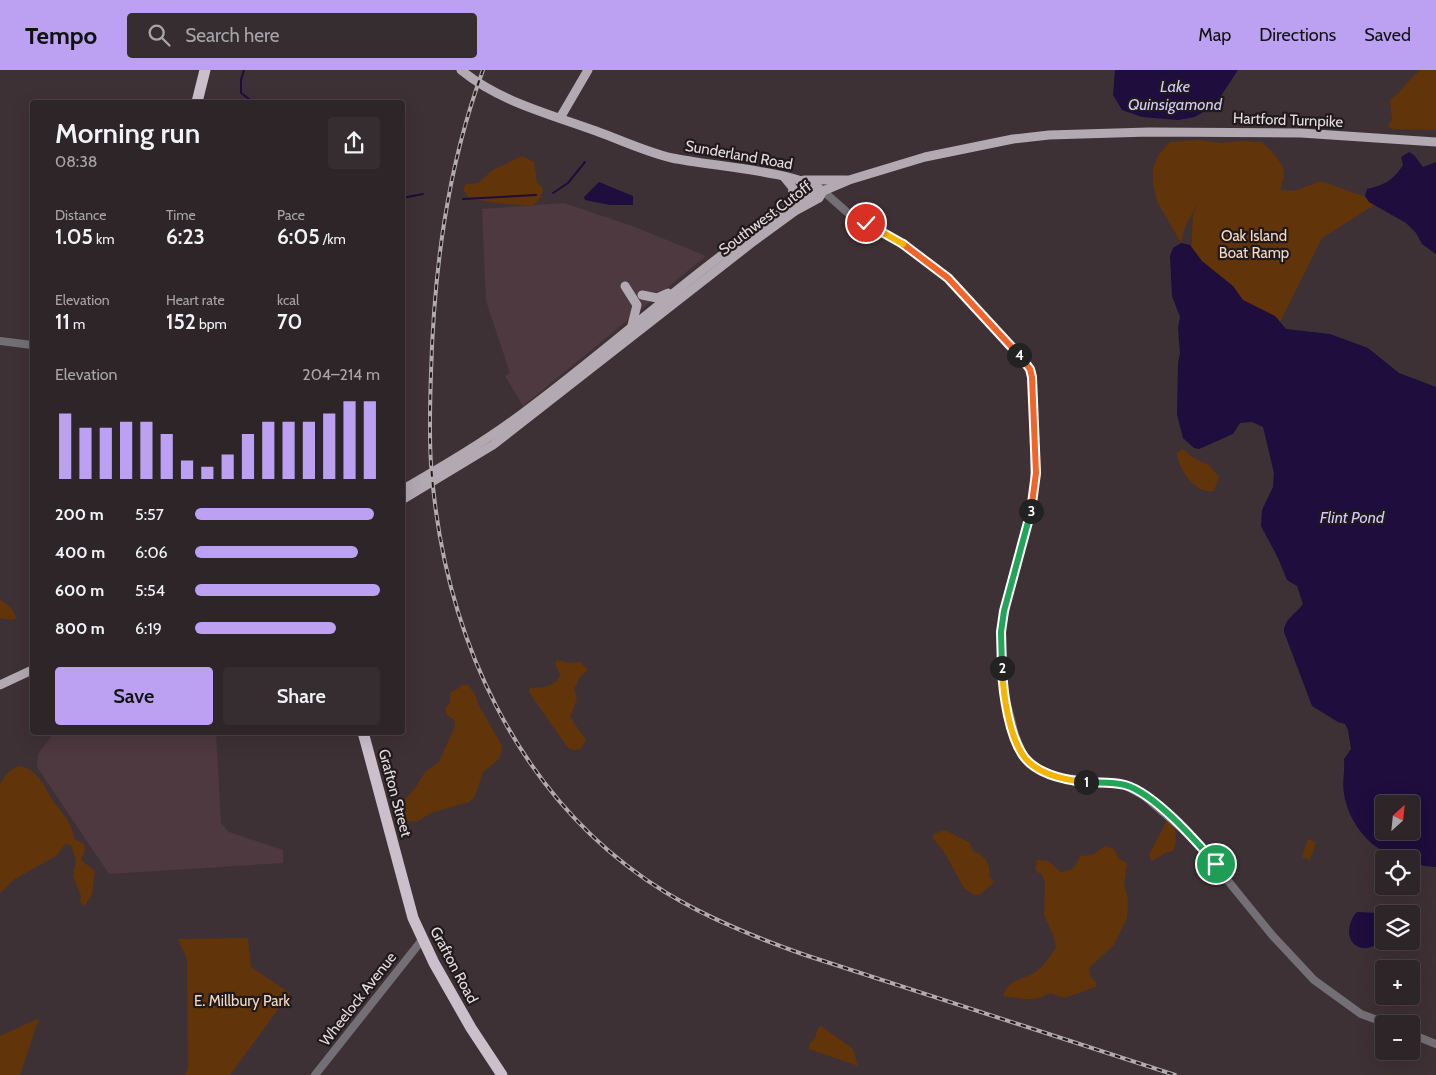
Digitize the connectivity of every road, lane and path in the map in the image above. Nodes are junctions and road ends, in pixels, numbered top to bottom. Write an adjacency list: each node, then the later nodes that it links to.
1 (205, 70): 4 (highway)
2 (462, 70): 5 (main road, Sunderland Road)
3 (588, 70): 5 (main road)
4 (198, 100)
5 (560, 118): 7 (main road, Sunderland Road)
6 (1436, 142): 9 (main road, Hartford Turnpike)
7 (784, 177): 8 (main road, Sunderland Road); 11 (main road)
8 (801, 180): 9 (main road); 10 (main road, Sunderland Road)
9 (849, 180): 10 (main road)
10 (823, 191): 11 (main road, Southwest Cutoff); 19 (main road, Southwest Cutoff); 25 (street)
11 (791, 206): 12 (main road, Southwest Cutoff)
12 (695, 275): 14 (main road); 15 (main road, Southwest Cutoff)
13 (625, 286): 15 (main road)
14 (642, 295)
15 (632, 326): 18 (main road, Southwest Cutoff)
16 (0, 341): 17 (street)
17 (30, 345)
18 (405, 488)
19 (405, 498)
20 (30, 671): 21 (main road)
21 (0, 685)
22 (364, 735): 23 (highway, Grafton Street)
23 (398, 862): 24 (highway, Grafton Road)
24 (422, 940): 28 (street, Wheelock Avenue); 29 (highway, Grafton Road)
25 (1375, 1019)
26 (1420, 1038): 27 (street)
27 (1436, 1044)
28 (315, 1075)
29 (502, 1075)

